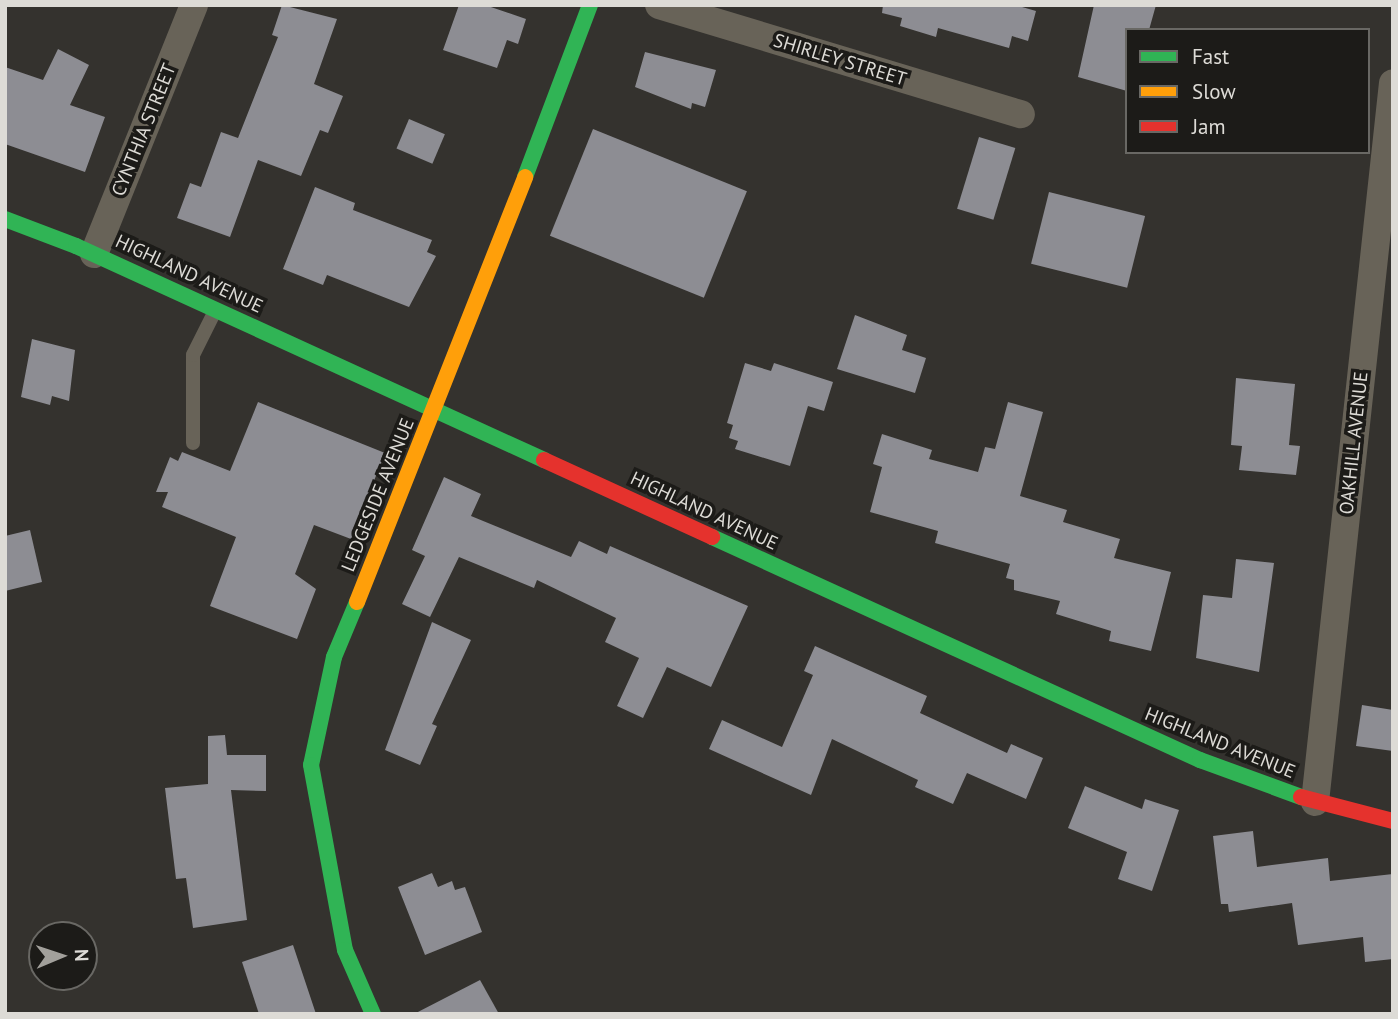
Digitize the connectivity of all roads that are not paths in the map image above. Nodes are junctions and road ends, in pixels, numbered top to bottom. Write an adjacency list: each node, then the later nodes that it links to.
1 (194, 5): 7 (street, CYNTHIA STREET)
2 (590, 5): 9 (main road, LEDGESIDE AVENUE)
3 (659, 5): 5 (street, SHIRLEY STREET)
4 (1393, 83): 11 (street, OAKHILL AVENUE)
5 (1021, 114)
6 (5, 219): 7 (main road, HIGHLAND AVENUE)
7 (94, 254): 8 (main road, HIGHLAND AVENUE)
8 (216, 309): 9 (main road, HIGHLAND AVENUE); 10 (lane)
9 (436, 411): 11 (main road, HIGHLAND AVENUE); 13 (main road, LEDGESIDE AVENUE)
10 (193, 443)
11 (1315, 802): 12 (main road, HIGHLAND AVENUE)
12 (1393, 821)
13 (373, 1014)

